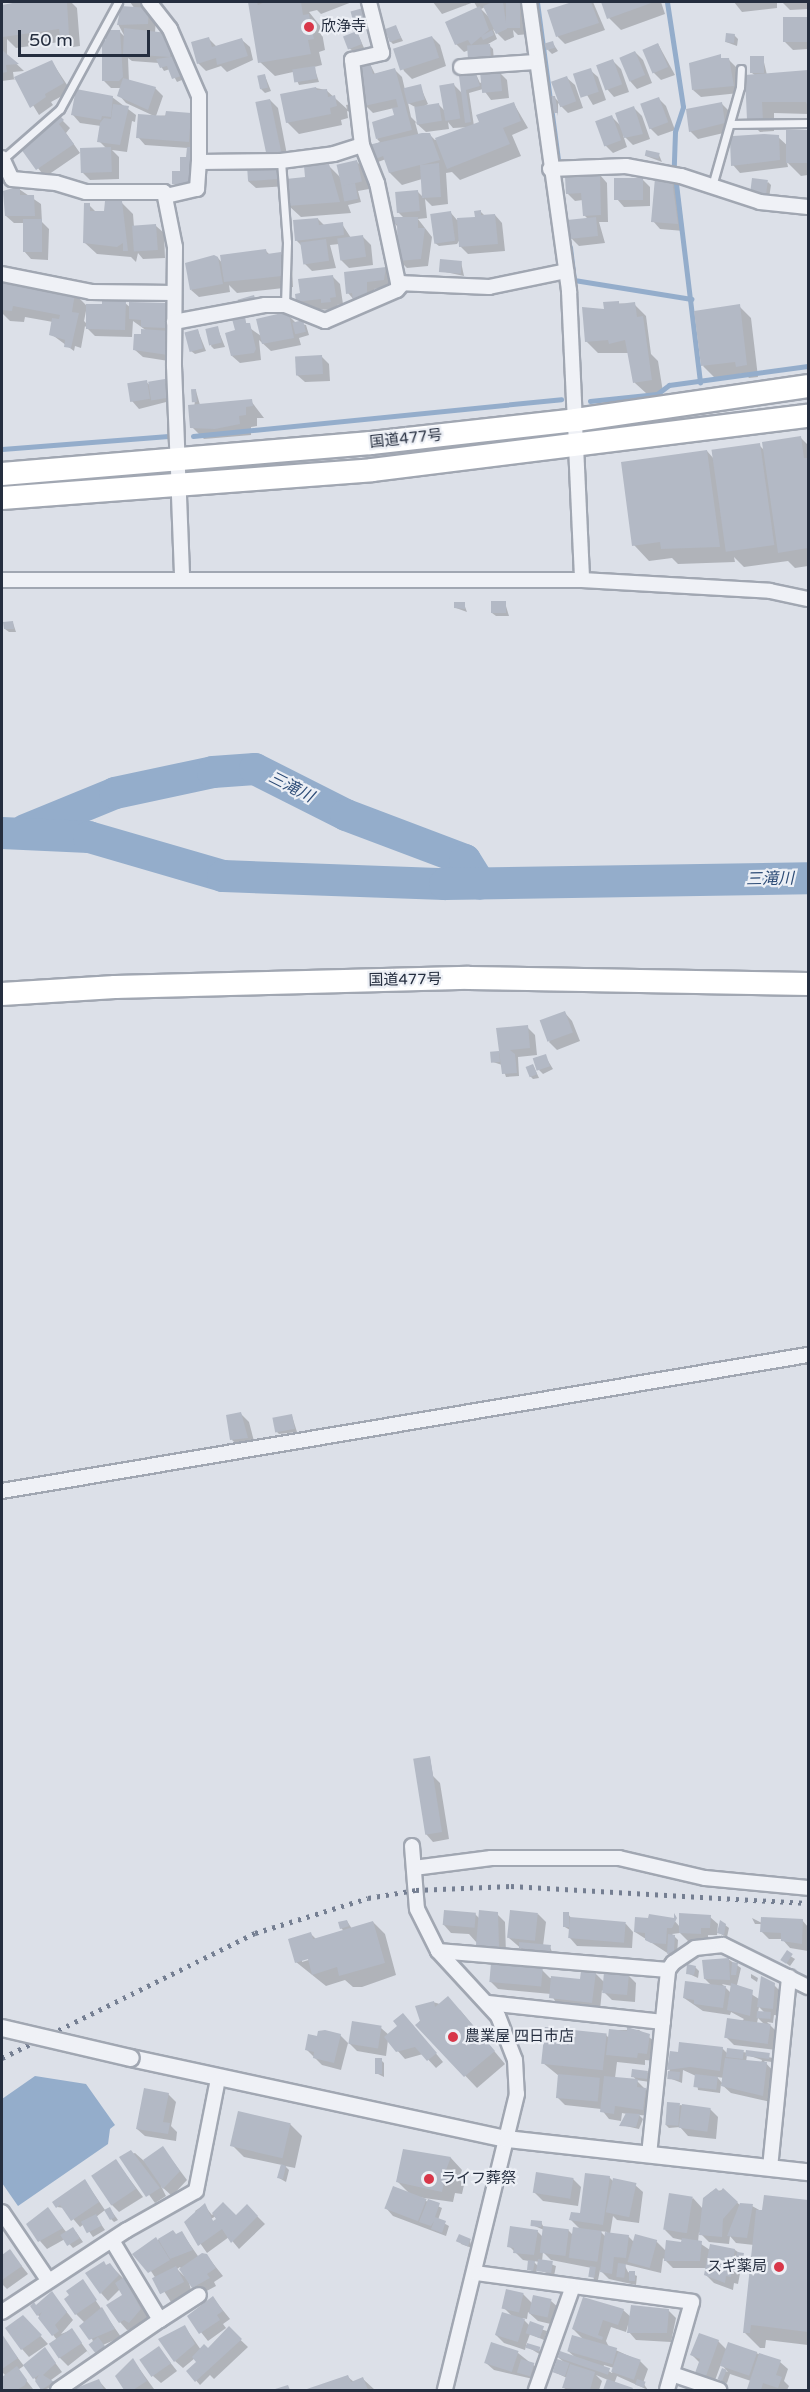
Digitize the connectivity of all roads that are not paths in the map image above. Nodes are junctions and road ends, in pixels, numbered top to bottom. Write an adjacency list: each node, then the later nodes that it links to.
1 (118, 2): 11 (lane)
2 (149, 2): 13 (street)
3 (369, 2): 10 (street)
4 (529, 2): 5 (street)
5 (536, 62): 6 (street); 14 (street)
6 (461, 67)
7 (741, 69): 9 (lane)
8 (808, 123): 9 (lane)
9 (730, 124): 16 (lane)
10 (362, 145): 12 (street); 21 (street)
11 (2, 159): 15 (street)
12 (280, 161): 13 (street); 23 (lane)
13 (199, 162): 17 (street)
14 (550, 169): 16 (street); 19 (street)
15 (6, 179): 17 (street)
16 (712, 186): 18 (street)
17 (166, 196): 22 (street)
18 (808, 207)
19 (566, 272): 21 (street); 27 (street)
20 (2, 274): 22 (street)
21 (403, 283): 23 (street)
22 (174, 293): 24 (street)
23 (285, 305): 24 (street)
24 (174, 322): 29 (street)
25 (808, 386): 27 (highway, 国道477号)
26 (808, 416): 28 (highway, 国道477号)
27 (576, 420): 28 (street); 29 (highway, 国道477号)
28 (577, 447): 31 (highway, 国道477号); 35 (street)
29 (179, 461): 30 (highway, 国道477号); 31 (street)
30 (2, 474)
31 (177, 488): 32 (highway, 国道477号); 33 (street)
32 (2, 498)
33 (182, 579): 34 (street); 35 (street)
34 (2, 580)
35 (582, 580): 36 (street)
36 (808, 599)
37 (808, 984): 38 (highway, 国道477号)
38 (2, 994)
39 (808, 1355): 40 (street)
40 (2, 1491)
41 (412, 1846): 42 (street)
42 (414, 1868): 43 (street); 44 (street)
43 (808, 1888)
44 (438, 1951): 45 (street); 48 (street)
45 (668, 1970): 46 (street); 49 (street)
46 (789, 1977): 47 (street); 54 (street)
47 (808, 1987)
48 (488, 2003): 49 (street); 52 (street)
49 (663, 2022): 53 (street)
50 (2, 2028): 51 (street, bridge)
51 (218, 2079): 52 (street); 57 (street)
52 (507, 2139): 53 (street); 58 (street)
53 (649, 2155): 54 (street)
54 (770, 2168): 55 (street)
55 (808, 2172)
56 (2, 2212): 59 (street)
57 (113, 2242): 59 (street); 63 (street)
58 (476, 2273): 60 (street); 66 (street)
59 (48, 2280): 62 (street)
60 (573, 2286): 64 (street); 67 (street)
61 (199, 2295): 63 (street)
62 (2, 2312)
63 (160, 2320): 65 (street)
64 (672, 2374): 68 (street); 69 (street)
65 (58, 2391)
66 (445, 2391)
67 (536, 2391)
68 (667, 2391)
69 (719, 2391)

